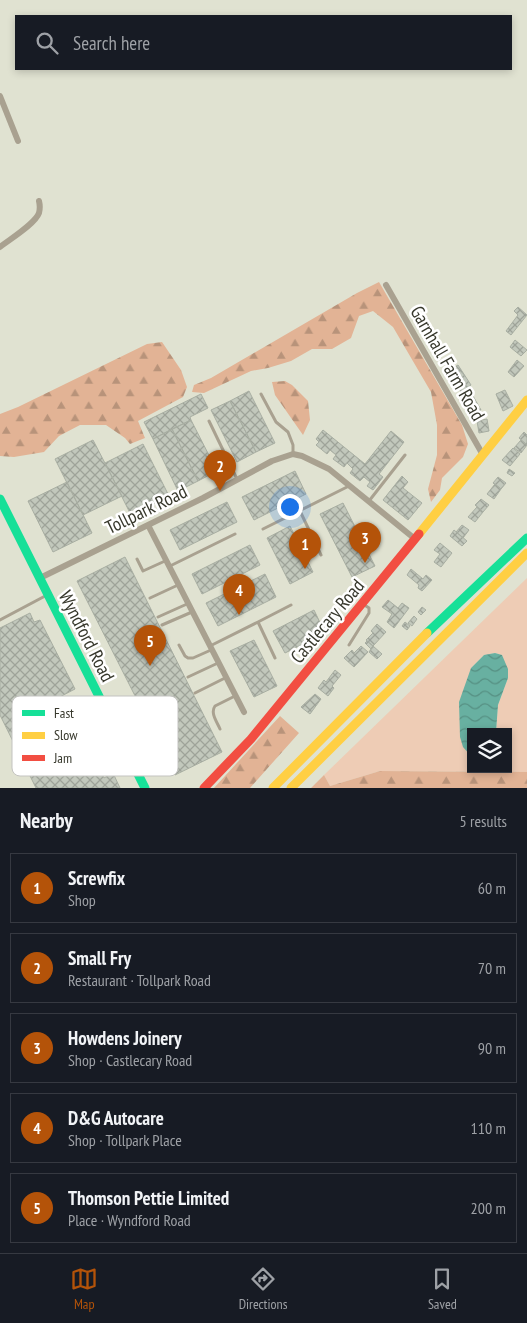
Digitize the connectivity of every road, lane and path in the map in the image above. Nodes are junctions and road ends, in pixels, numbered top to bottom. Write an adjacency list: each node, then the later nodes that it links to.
1 (0, 96): 2 (street)
2 (18, 142)
3 (39, 201): 4 (street)
4 (0, 246)
5 (386, 285): 11 (street, Garnhall Farm Road)
6 (261, 394): 9 (lane)
7 (527, 400): 11 (main road, Castlecary Road)
8 (208, 422): 12 (lane)
9 (293, 454): 12 (street, Tollpark Road); 13 (street)
10 (405, 455): 15 (lane)
11 (483, 455): 21 (main road, Castlecary Road)
12 (237, 479): 17 (street, Tollpark Road)
13 (350, 485): 15 (street); 16 (lane)
14 (0, 499): 26 (main road, Wyndford Road)
15 (369, 500): 21 (street)
16 (300, 511): 18 (lane); 23 (lane)
17 (148, 525): 25 (street); 26 (street, Tollpark Road)
18 (263, 529)
19 (235, 534): 25 (lane)
20 (527, 538): 53 (main road)
21 (415, 539): 30 (main road, Castlecary Road)
22 (527, 553): 54 (main road)
23 (321, 555)
24 (137, 559): 25 (lane)
25 (167, 564): 27 (street)
26 (40, 578): 28 (main road, Wyndford Road)
27 (178, 585): 29 (lane); 31 (street)
28 (48, 594): 35 (lane); 46 (main road, Wyndford Road)
29 (150, 598)
30 (363, 603): 38 (lane); 52 (main road, Castlecary Road)
31 (188, 604): 33 (street); 34 (lane)
32 (291, 605): 36 (lane)
33 (192, 612): 37 (lane); 40 (street)
34 (158, 617)
35 (0, 620)
36 (258, 622): 40 (lane); 41 (lane)
37 (162, 625)
38 (349, 644)
39 (179, 645): 40 (lane)
40 (210, 648): 42 (street)
41 (275, 658)
42 (218, 662): 43 (lane); 44 (street)
43 (188, 677)
44 (226, 678): 45 (lane); 47 (street)
45 (195, 693)
46 (99, 696)
47 (235, 696): 48 (street); 49 (lane)
48 (244, 712)
49 (220, 729)
50 (139, 776): 51 (main road, Wyndford Road)
51 (145, 788)
52 (204, 788)
53 (273, 788)
54 (291, 788)

